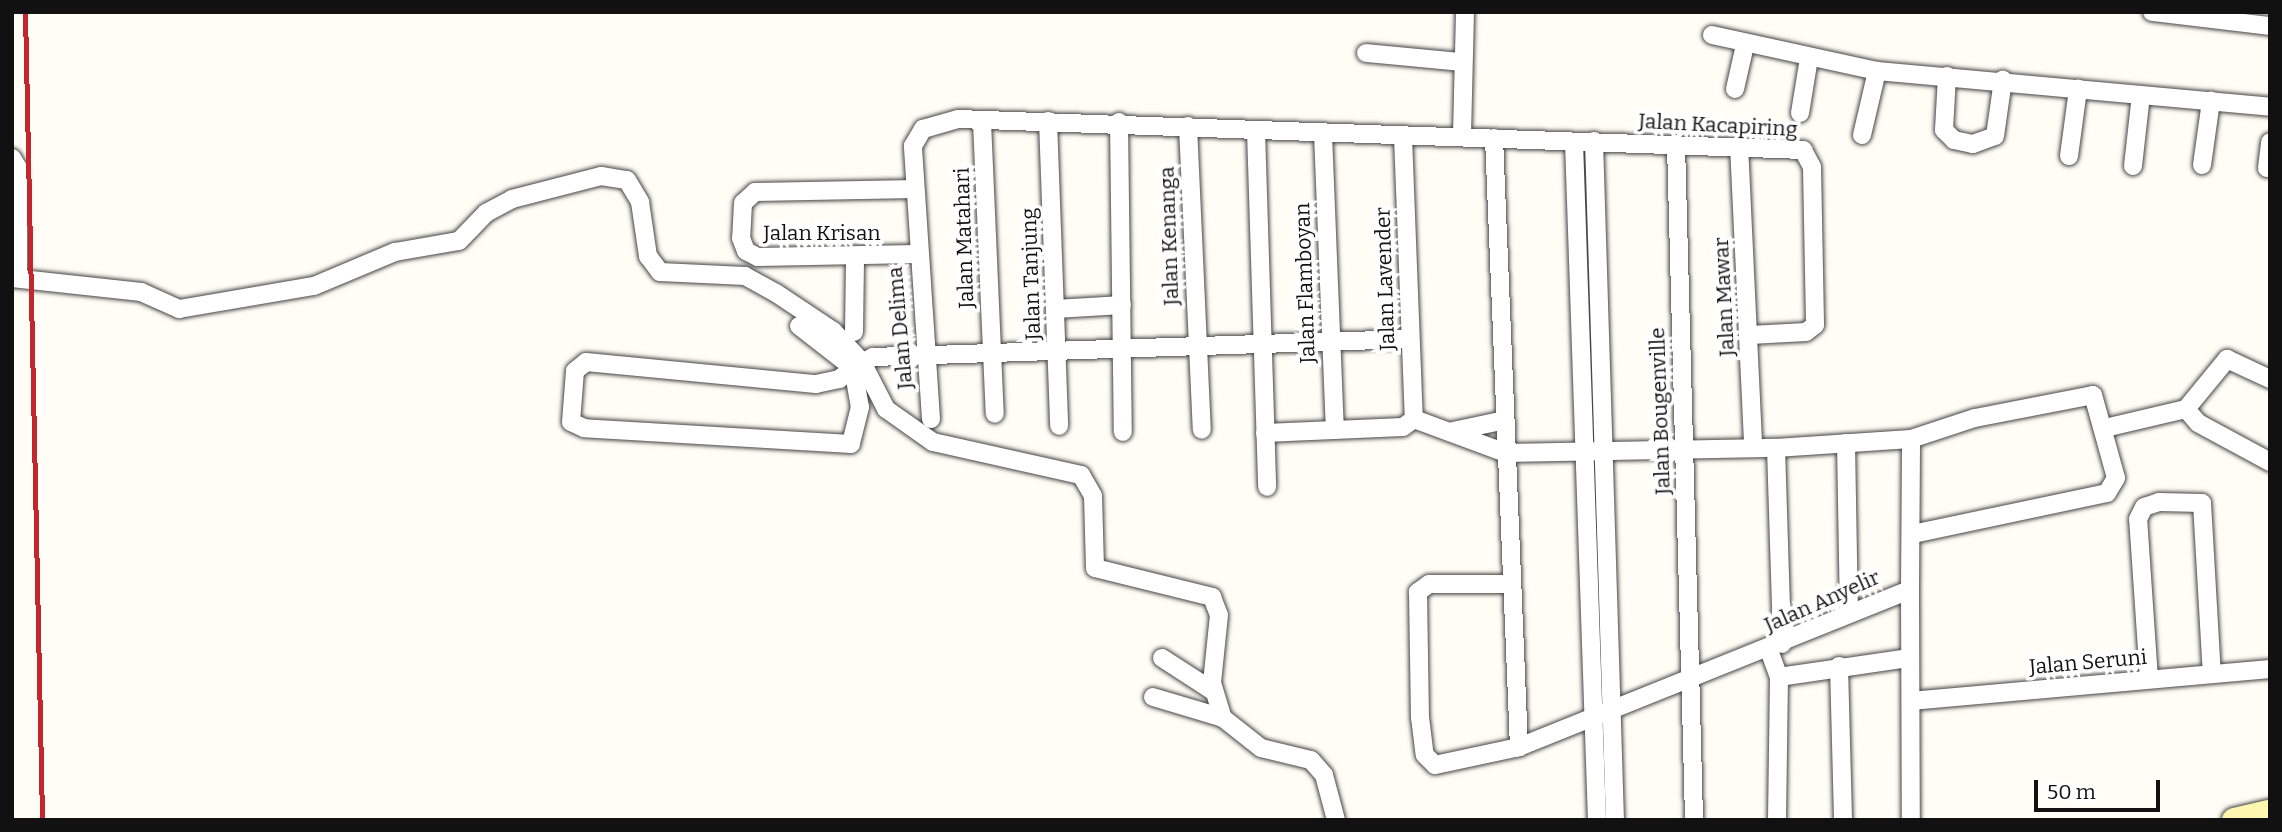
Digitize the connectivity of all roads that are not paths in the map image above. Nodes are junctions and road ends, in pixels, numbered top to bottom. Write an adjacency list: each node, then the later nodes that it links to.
1 (1465, 12): 9 (street)
2 (2152, 12): 3 (street)
3 (2248, 18): 4 (street)
4 (2270, 26)
5 (1712, 35): 6 (street)
6 (1745, 45): 8 (street); 13 (street)
7 (1366, 53): 9 (street)
8 (1809, 58): 10 (street); 18 (street)
9 (1462, 62): 25 (street)
10 (1877, 71): 11 (street); 26 (street)
11 (1947, 76): 12 (street); 12 (street)
12 (2003, 80): 14 (street)
13 (1735, 89)
14 (2078, 89): 15 (street); 34 (street)
15 (2141, 95): 16 (street); 37 (street)
16 (2211, 101): 17 (street); 36 (street)
17 (2270, 107)
18 (1800, 113)
19 (1048, 121): 20 (street, Jalan Delima); 21 (street, Jalan Delima); 46 (street, Jalan Tanjung)
20 (982, 122): 39 (street, Jalan Delima); 58 (street, Jalan Matahari)
21 (1119, 122): 22 (street, Jalan Delima); 45 (street)
22 (1188, 126): 23 (street, Jalan Delima); 53 (street, Jalan Kenanga)
23 (1256, 131): 24 (street, Jalan Kacapiring); 52 (street)
24 (1324, 134): 27 (street, Jalan Kacapiring); 51 (street, Jalan Flamboyan)
25 (1462, 135): 27 (street, Jalan Kacapiring); 28 (street, Jalan Kacapiring)
26 (1862, 135)
27 (1403, 136): 50 (street, Jalan Lavender)
28 (1494, 138): 29 (street, Jalan Kacapiring); 65 (street)
29 (1574, 142): 30 (street, Jalan Kacapiring); 41 (street)
30 (1594, 142): 32 (street, Jalan Kacapiring); 43 (street)
31 (2270, 142): 38 (street)
32 (1676, 144): 33 (street, Jalan Kacapiring); 75 (street, Jalan Bougenville)
33 (1739, 145): 49 (street, Jalan Mawar); 49 (street, Jalan Kacapiring)
34 (2069, 156)
35 (12, 158): 44 (street)
36 (2202, 165)
37 (2133, 166)
38 (2267, 168)
39 (915, 189): 40 (street, Jalan Delima); 42 (street, Jalan Krisan)
40 (917, 254): 42 (street, Jalan Krisan); 57 (street, Jalan Delima)
41 (1578, 256): 43 (street); 54 (street)
42 (855, 257): 48 (street)
43 (1597, 257): 54 (street)
44 (15, 276): 59 (street)
45 (1122, 305): 46 (street); 55 (street)
46 (1056, 309): 56 (street, Jalan Tanjung)
47 (799, 326): 59 (street)
48 (854, 332)
49 (1750, 335): 76 (street, Jalan Mawar)
50 (1409, 339): 51 (street); 64 (street, Jalan Lavender)
51 (1329, 342): 52 (street); 69 (street, Jalan Flamboyan)
52 (1261, 343): 53 (street); 72 (street)
53 (1197, 345): 55 (street); 68 (street, Jalan Kenanga)
54 (1592, 345): 78 (street)
55 (1123, 349): 56 (street); 71 (street)
56 (1057, 351): 58 (street); 66 (street, Jalan Tanjung)
57 (925, 353): 58 (street); 59 (street); 63 (street, Jalan Delima)
58 (992, 353): 62 (street, Jalan Matahari)
59 (858, 365): 59 (street); 97 (street)
60 (2270, 379): 61 (street)
61 (2186, 409): 67 (street); 80 (street)
62 (995, 414)
63 (931, 419)
64 (1414, 419): 69 (street); 70 (street)
65 (1504, 420): 70 (street); 79 (street)
66 (1059, 426)
67 (2105, 428): 73 (street); 82 (street)
68 (1202, 430)
69 (1335, 430): 72 (street)
70 (1453, 431): 79 (street)
71 (1123, 432)
72 (1265, 433): 81 (street)
73 (1911, 439): 74 (street); 82 (street, Jalan Anyelir)
74 (1846, 443): 77 (street); 86 (street)
75 (1683, 447): 76 (street); 78 (street); 95 (street, Jalan Bougenville)
76 (1753, 447): 77 (street)
77 (1776, 448): 91 (street)
78 (1595, 450): 79 (street); 83 (street)
79 (1506, 453): 84 (street)
80 (2270, 462)
81 (1267, 487)
82 (1913, 534): 85 (street, Jalan Anyelir)
83 (1598, 541): 87 (street); 88 (street)
84 (1508, 584): 103 (street); 103 (street, Jalan Anyelir)
85 (1911, 603): 86 (street, Jalan Anyelir); 90 (street)
86 (1849, 610): 91 (street, Jalan Anyelir)
87 (1611, 615): 88 (street); 100 (street)
88 (1591, 616): 102 (street)
89 (1162, 658): 97 (street)
90 (1910, 658): 92 (street); 99 (street)
91 (1776, 660): 92 (street); 95 (street, Jalan Anyelir); 109 (street)
92 (1839, 666): 110 (street)
93 (2270, 669): 94 (street, Jalan Seruni)
94 (2212, 674): 96 (street, Jalan Seruni); 96 (street)
95 (1689, 676): 100 (street, Jalan Anyelir); 108 (street, Jalan Bougenville)
96 (2149, 679): 99 (street, Jalan Seruni)
97 (1213, 691): 101 (street)
98 (1153, 697): 101 (street)
99 (1911, 701): 111 (street)
100 (1611, 711): 102 (street, Jalan Anyelir); 107 (street)
101 (1223, 718): 105 (street)
102 (1593, 719): 103 (street, Jalan Anyelir); 106 (street)
103 (1519, 747)
104 (2270, 812): 112 (street)
105 (1336, 820)
106 (1597, 820)
107 (1615, 820)
108 (1695, 820)
109 (1777, 820)
110 (1843, 820)
111 (1911, 820)
112 (2234, 820)

